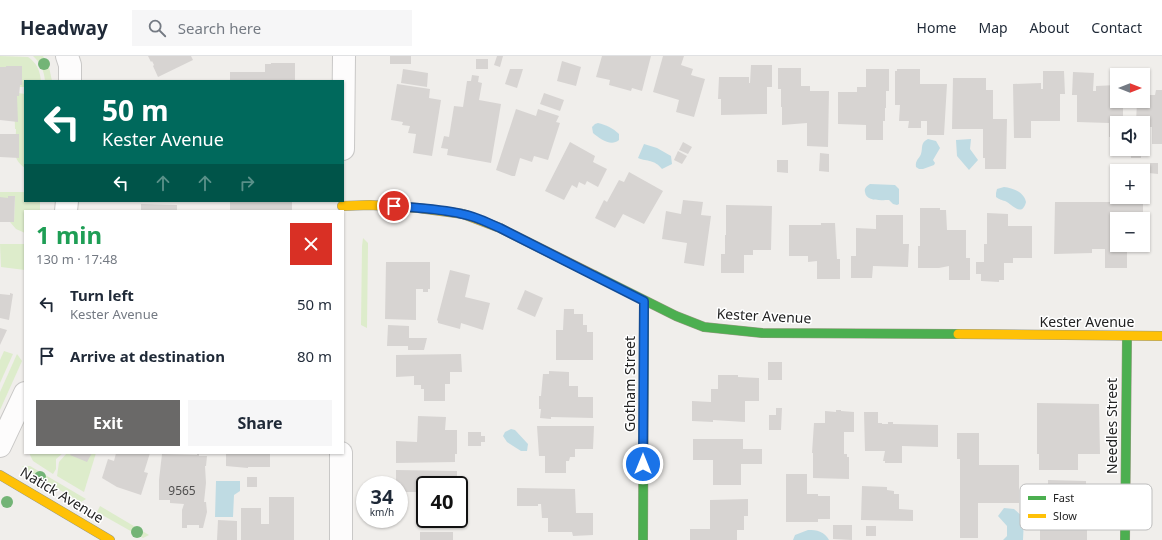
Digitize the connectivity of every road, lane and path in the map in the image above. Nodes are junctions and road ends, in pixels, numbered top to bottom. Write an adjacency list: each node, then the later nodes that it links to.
1 (67, 56): 3 (street)
2 (344, 56): 4 (street)
3 (70, 80)
4 (344, 80)
5 (342, 206): 6 (street, Kester Avenue)
6 (644, 301): 7 (street, Kester Avenue); 17 (street, Gotham Street)
7 (1127, 336): 8 (street, Kester Avenue); 13 (street, Needles Street)
8 (1162, 336)
9 (24, 395): 10 (street)
10 (0, 446)
11 (341, 454): 16 (street)
12 (0, 475): 15 (street, Natick Avenue)
13 (1126, 484)
14 (1126, 530): 18 (street, Needles Street)
15 (110, 540)
16 (341, 540)
17 (643, 540)
18 (1126, 540)

